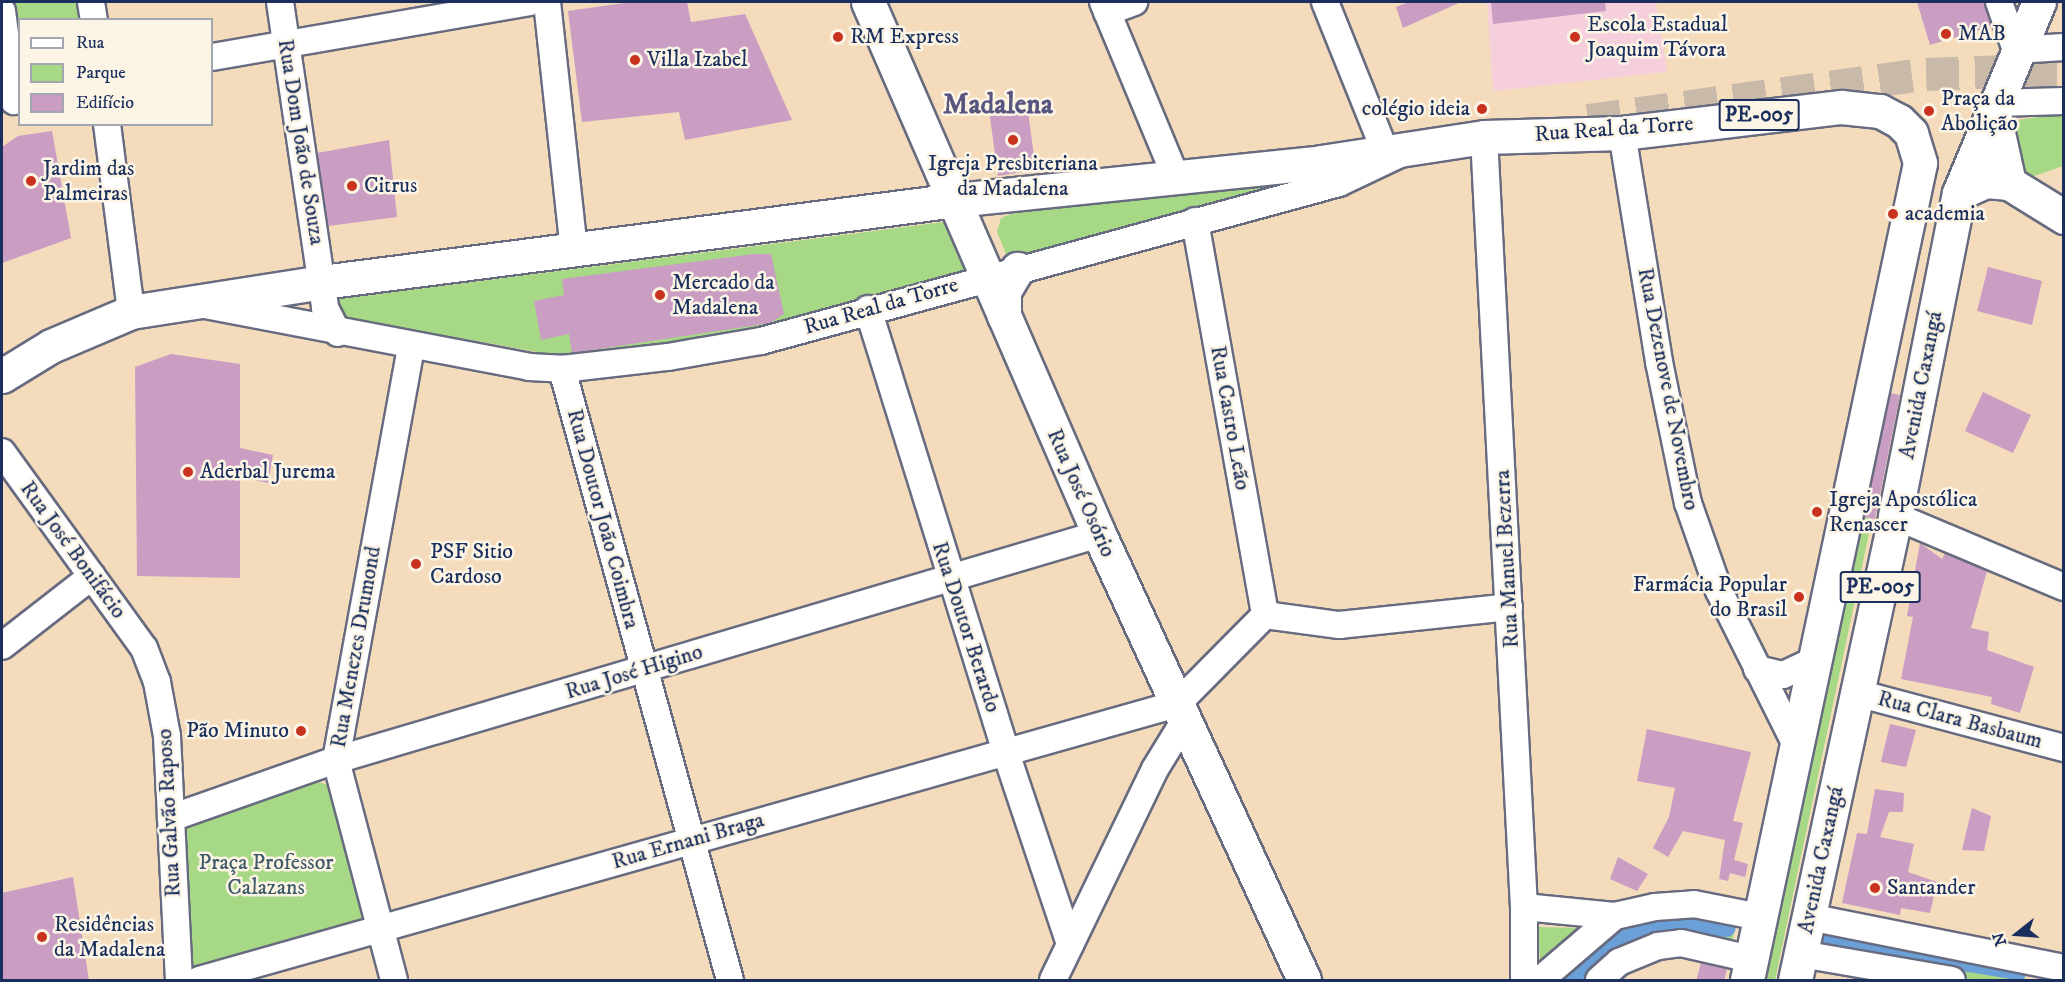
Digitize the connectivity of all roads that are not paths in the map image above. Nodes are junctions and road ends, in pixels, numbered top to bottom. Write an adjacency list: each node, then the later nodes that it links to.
1 (92, 2): 11 (street)
2 (280, 2): 13 (street, Rua Dom João de Souza)
3 (529, 2): 13 (street)
4 (547, 2): 31 (street)
5 (868, 2): 27 (main road, Rua José Osório)
6 (1134, 2): 9 (street)
7 (1325, 2): 23 (street)
8 (2039, 2): 12 (main road, PE-005)
9 (1105, 7): 24 (street)
10 (2, 11): 17 (street)
11 (94, 18)
12 (2007, 25): 14 (street); 18 (main road, PE-005)
13 (286, 44): 15 (street); 33 (street, Rua Dom João de Souza)
14 (2064, 46)
15 (213, 57)
16 (2064, 101): 18 (street)
17 (12, 103)
18 (1994, 107): 25 (main road); 26 (main road, Avenida Caxangá / PE-005)
19 (1588, 120): 22 (main road)
20 (107, 126): 36 (street)
21 (1622, 133): 22 (main road, Rua Real da Torre / PE-005); 30 (main road, Rua Real da Torre / PE-005); 52 (street, Rua Dezenove de Novembro)
22 (1484, 137): 23 (main road, Rua Real da Torre); 47 (street, Rua Manuel Bezerra)
23 (1398, 152): 24 (main road, Rua Real da Torre); 29 (street, Rua Real da Torre)
24 (1175, 175): 27 (main road, Rua Real da Torre)
25 (2009, 183): 26 (main road); 28 (main road)
26 (1959, 193): 42 (main road, Avenida Caxangá / PE-005)
27 (956, 200): 31 (main road, Rua Real da Torre); 32 (main road, Rua José Osório)
28 (2064, 217)
29 (1195, 221): 32 (street, Rua Real da Torre); 48 (street, Rua Castro Leão)
30 (1904, 245): 51 (main road, Avenida Caxangá / PE-005)
31 (574, 249): 33 (main road, Rua Real da Torre)
32 (1002, 273): 35 (street, Rua Real da Torre); 43 (main road, Rua José Osório)
33 (322, 282): 34 (main road, Rua Real da Torre); 37 (street)
34 (193, 302): 36 (main road, Rua Real da Torre); 37 (street, Rua Real da Torre)
35 (868, 309): 39 (street, Rua Real da Torre); 45 (street, Rua Doutor Berardo)
36 (131, 312): 40 (main road, Rua Real da Torre)
37 (338, 333): 38 (street, Rua Real da Torre)
38 (411, 346): 39 (street, Rua Real da Torre); 59 (street, Rua Menezes Drumond)
39 (562, 369): 53 (street, Rua Doutor João Coimbra)
40 (2, 376)
41 (2, 452): 44 (street, Rua José Bonifácio)
42 (1895, 516): 46 (street); 54 (main road, Avenida Caxangá / PE-005)
43 (1099, 534): 45 (street, Rua José Higino); 55 (main road, Rua José Osório)
44 (92, 576): 49 (street); 50 (street, Rua José Bonifácio)
45 (950, 577): 53 (street, Rua José Higino); 58 (street, Rua Doutor Berardo)
46 (2064, 587)
47 (1509, 607): 48 (street); 62 (street, Rua Manuel Bezerra)
48 (1265, 615): 55 (street)
49 (2, 646)
50 (144, 648): 60 (street, Rua Galvão Raposo)
51 (1815, 660): 52 (street); 56 (main road, Avenida Caxangá / PE-005)
52 (1757, 669): 56 (street, Rua Dezenove de Novembro)
53 (643, 670): 59 (street, Rua José Higino); 61 (street, Rua Doutor João Coimbra)
54 (1857, 693): 57 (street, Rua Clara Basbaum); 65 (main road, Avenida Caxangá / PE-005)
55 (1181, 712): 58 (street, Rua Ernani Braga); 67 (street); 76 (main road, Rua José Osório)
56 (1797, 747): 64 (main road, Avenida Caxangá / PE-005)
57 (2064, 748)
58 (1005, 750): 61 (street, Rua Ernani Braga); 67 (street, Rua Doutor Berardo)
59 (336, 760): 60 (street, Rua José Higino); 66 (street, Rua Menezes Drumond)
60 (171, 818): 71 (street, Rua Galvão Raposo)
61 (690, 841): 66 (street, Rua Ernani Braga); 74 (street, Rua Doutor João Coimbra)
62 (1524, 907): 63 (street); 77 (street, Rua Manuel Bezerra)
63 (1615, 916): 64 (street); 78 (street)
64 (1760, 917): 70 (main road, Avenida Caxangá / PE-005)
65 (1809, 917): 68 (main road, Avenida Caxangá / PE-005); 69 (street)
66 (379, 927): 72 (street, Rua Ernani Braga); 73 (street, Rua Menezes Drumond)
67 (1071, 944): 75 (street)
68 (1798, 967): 80 (street)
69 (2064, 968)
70 (1749, 970): 79 (street)
71 (179, 981)
72 (199, 981)
73 (394, 981)
74 (730, 981)
75 (1053, 981)
76 (1304, 981)
77 (1524, 981)
78 (1540, 981)
79 (1599, 981)
80 (1952, 981)

